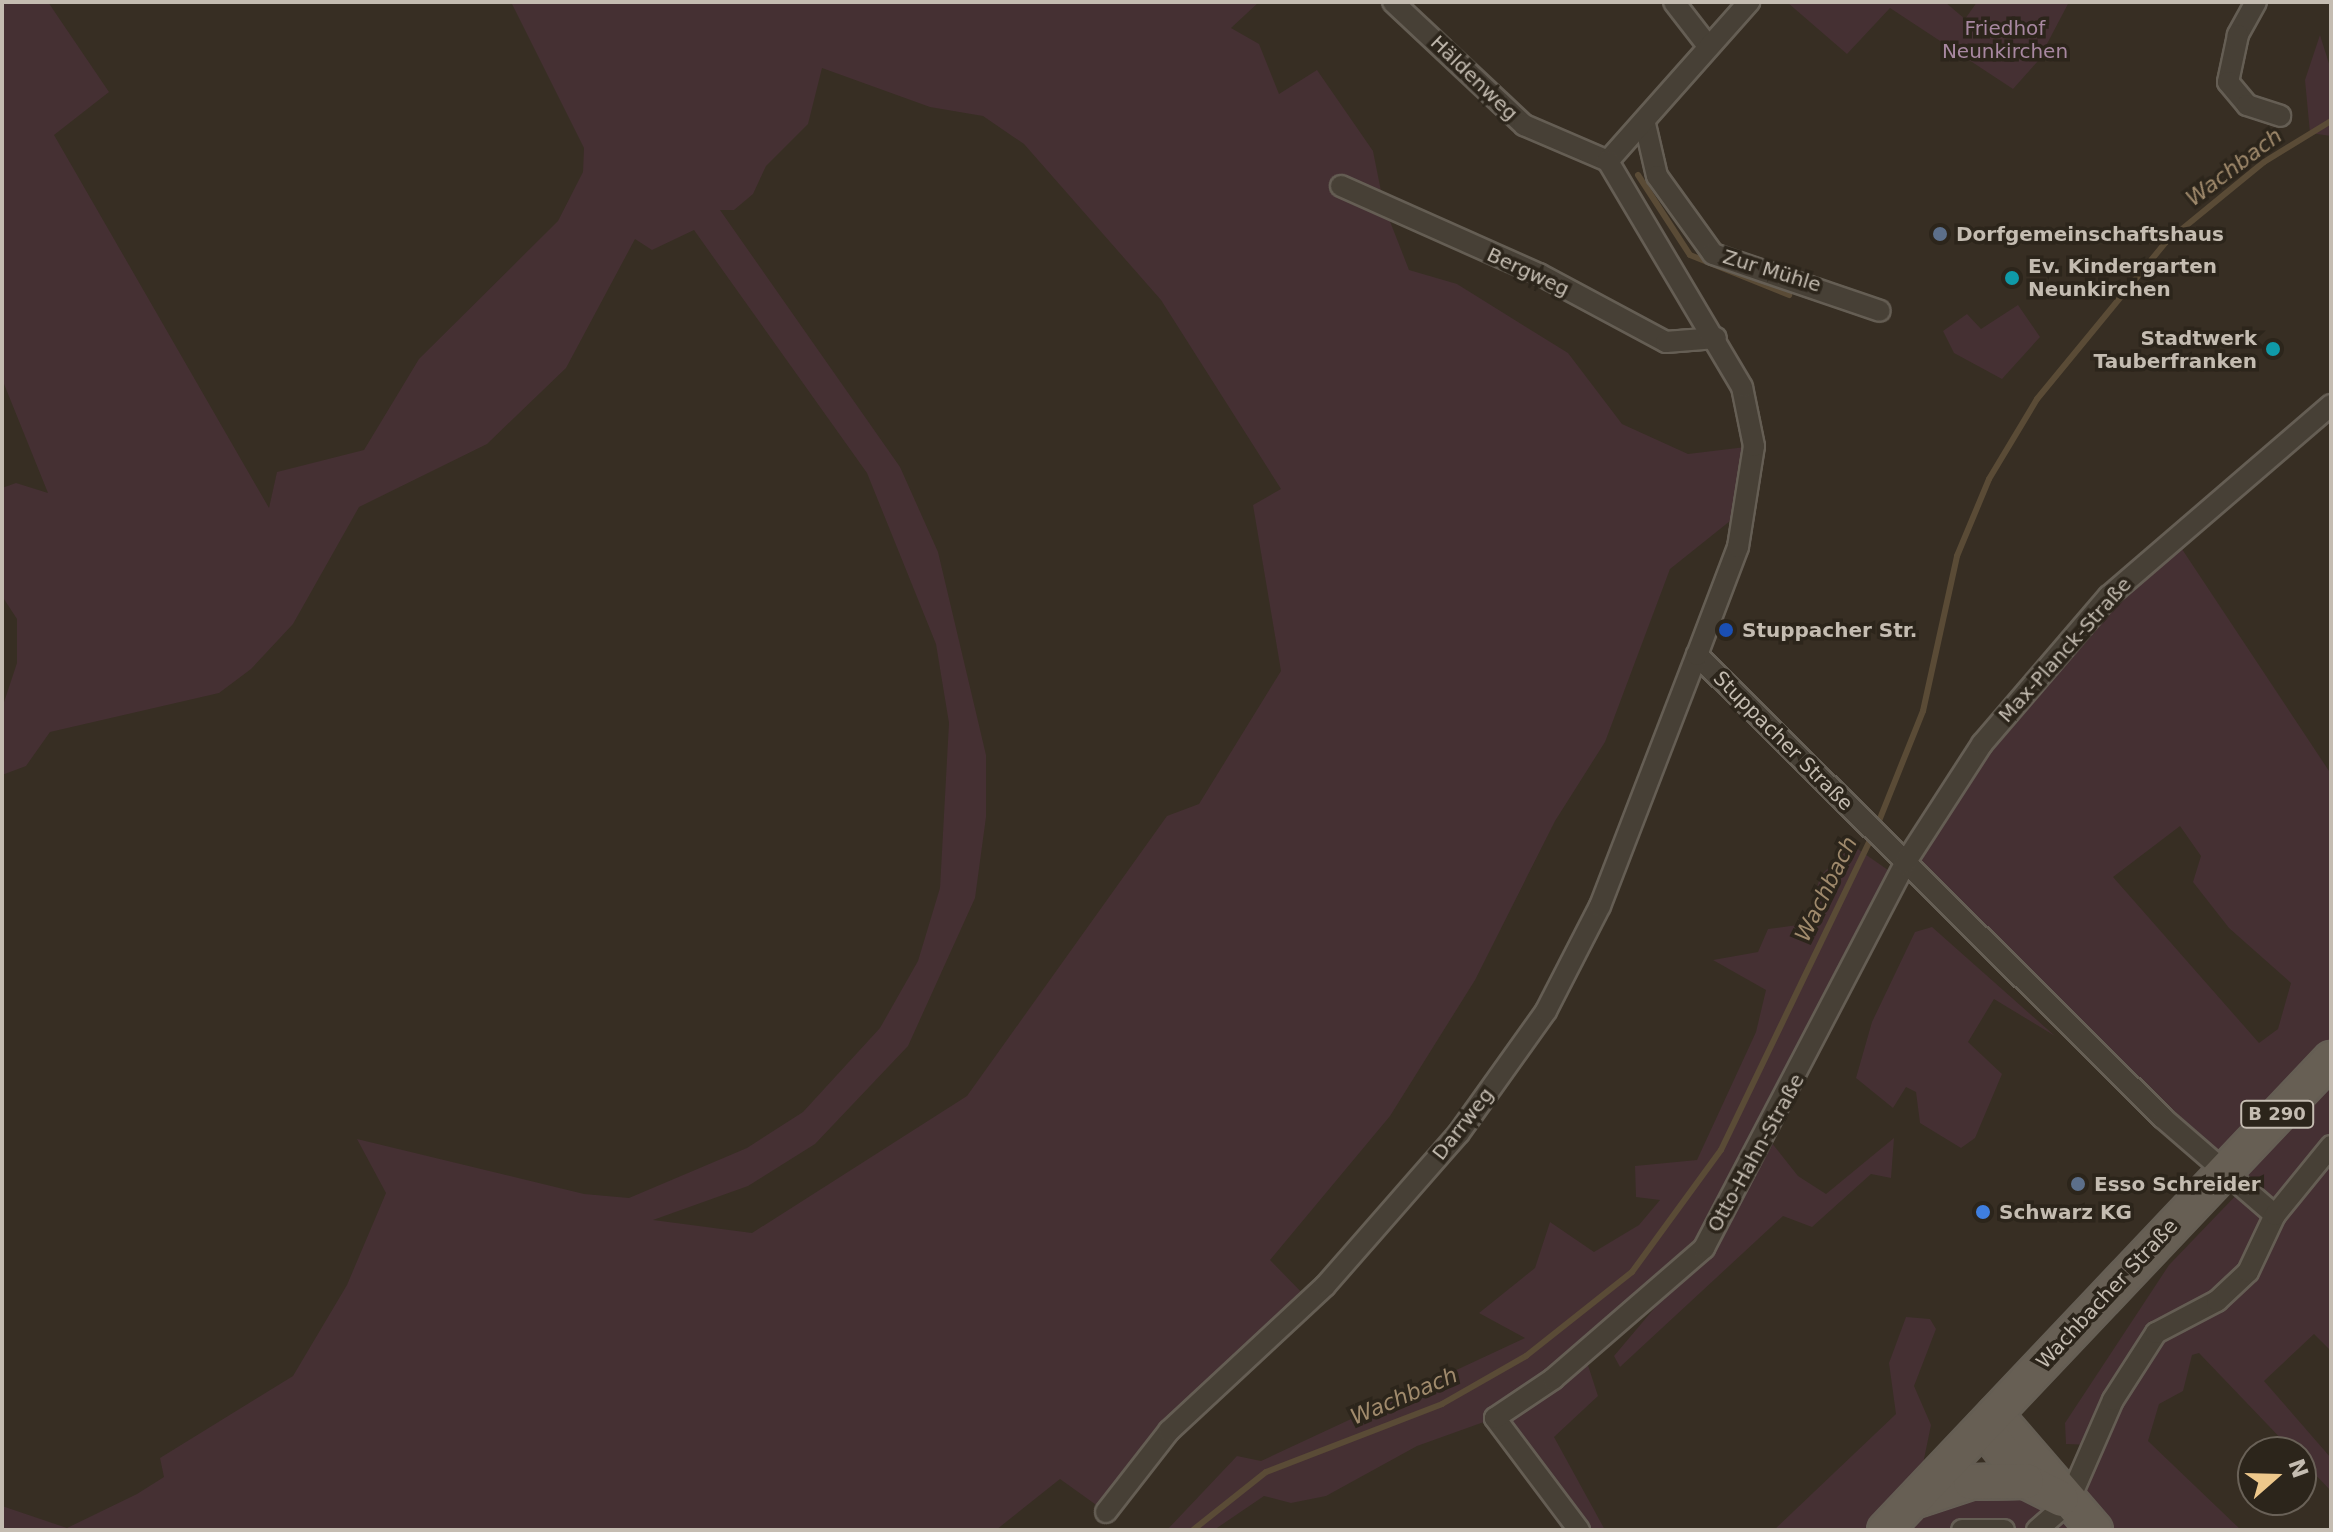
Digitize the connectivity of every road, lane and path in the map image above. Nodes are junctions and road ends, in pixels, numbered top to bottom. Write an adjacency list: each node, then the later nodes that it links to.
1 (1393, 2): 8 (street, Häldenweg)
2 (1674, 2): 5 (street)
3 (1749, 2): 5 (street)
4 (2256, 2): 6 (street)
5 (1708, 46): 7 (street)
6 (2280, 116)
7 (1645, 124): 8 (street); 10 (street, Zur Mühle)
8 (1608, 161): 11 (street, Stuppacher Straße)
9 (1341, 186): 11 (street, Bergweg)
10 (1880, 311)
11 (1716, 338): 13 (street, Stuppacher Straße)
12 (2331, 405): 14 (street, Max-Planck-Straße)
13 (1697, 655): 14 (street, Stuppacher Straße); 24 (street, Darrweg)
14 (1905, 863): 17 (street, Stuppacher Straße); 25 (street, Otto-Hahn-Straße)
15 (2331, 1059): 17 (main road, Wachbacher Straße / B 290)
16 (2331, 1146): 18 (street)
17 (2224, 1170): 18 (street, Stuppacher Straße); 19 (main road, Wachbacher Straße / B 290)
18 (2275, 1215): 23 (street)
19 (2039, 1367): 20 (main road, Wachbacher Straße / B 290); 21 (main road)
20 (1989, 1420): 21 (main road); 22 (main road, Wachbacher Straße)
21 (2031, 1469): 22 (main road); 23 (main road)
22 (1919, 1499): 26 (main road, Wachbacher Straße)
23 (2068, 1503): 29 (street); 30 (main road)
24 (1106, 1512)
25 (1579, 1530)
26 (1885, 1530)
27 (1962, 1530): 28 (street)
28 (2004, 1530)
29 (2037, 1530)
30 (2095, 1530)

